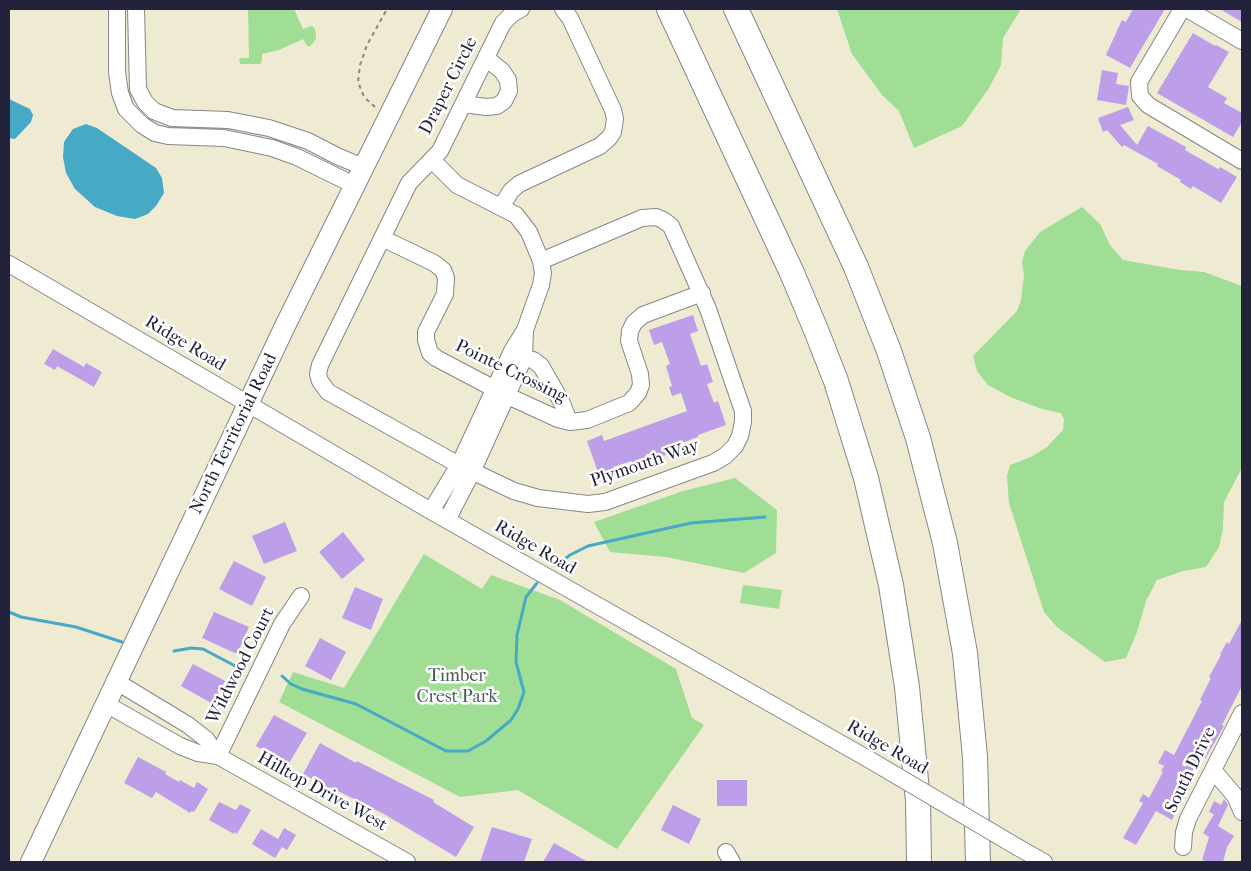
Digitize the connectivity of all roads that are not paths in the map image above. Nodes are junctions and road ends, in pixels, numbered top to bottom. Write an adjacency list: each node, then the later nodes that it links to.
1 (117, 9): 16 (street)
2 (136, 9): 15 (street)
3 (442, 9): 15 (main road, North Territorial Road)
4 (521, 9): 11 (street, Draper Circle)
5 (564, 9): 17 (street)
6 (669, 9): 40 (highway)
7 (736, 9): 41 (highway)
8 (1182, 9): 14 (street)
9 (1187, 9): 10 (street)
10 (1242, 41)
11 (486, 58): 12 (street, Draper Circle); 12 (street)
12 (463, 104): 13 (street, Draper Circle)
13 (432, 160): 17 (street); 18 (street, Plymouth Way)
14 (1242, 161)
15 (363, 166): 16 (main road, North Territorial Road)
16 (354, 185): 25 (main road, North Territorial Road)
17 (501, 207): 19 (street)
18 (382, 238): 24 (street, Pointe Crossing); 27 (street, Plymouth Way)
19 (541, 261): 21 (street, Plymouth Way); 22 (street)
20 (9, 264): 25 (street, Ridge Road)
21 (702, 293): 26 (street, Pointe Crossing); 27 (street, Plymouth Way)
22 (525, 330): 23 (street); 24 (street)
23 (524, 358): 24 (street); 26 (street)
24 (501, 392): 26 (street, Pointe Crossing); 27 (street)
25 (248, 405): 28 (street, Ridge Road); 31 (main road, North Territorial Road)
26 (569, 421)
27 (466, 469): 28 (street); 29 (street)
28 (431, 511): 29 (street, Ridge Road)
29 (447, 520): 42 (street, Ridge Road, bridge)
30 (301, 596): 34 (street, Wildwood Court)
31 (117, 682): 32 (main road, North Territorial Road); 34 (street, Hilltop Drive West)
32 (106, 704): 34 (street, Hilltop Drive West); 38 (main road, North Territorial Road)
33 (1242, 712): 35 (street, South Drive)
34 (218, 756): 39 (street, Hilltop Drive West)
35 (1213, 770): 36 (street); 37 (street, South Drive)
36 (1242, 812)
37 (1183, 847)
38 (31, 862)
39 (407, 862)
40 (919, 862)
41 (978, 862)
42 (1044, 862)

